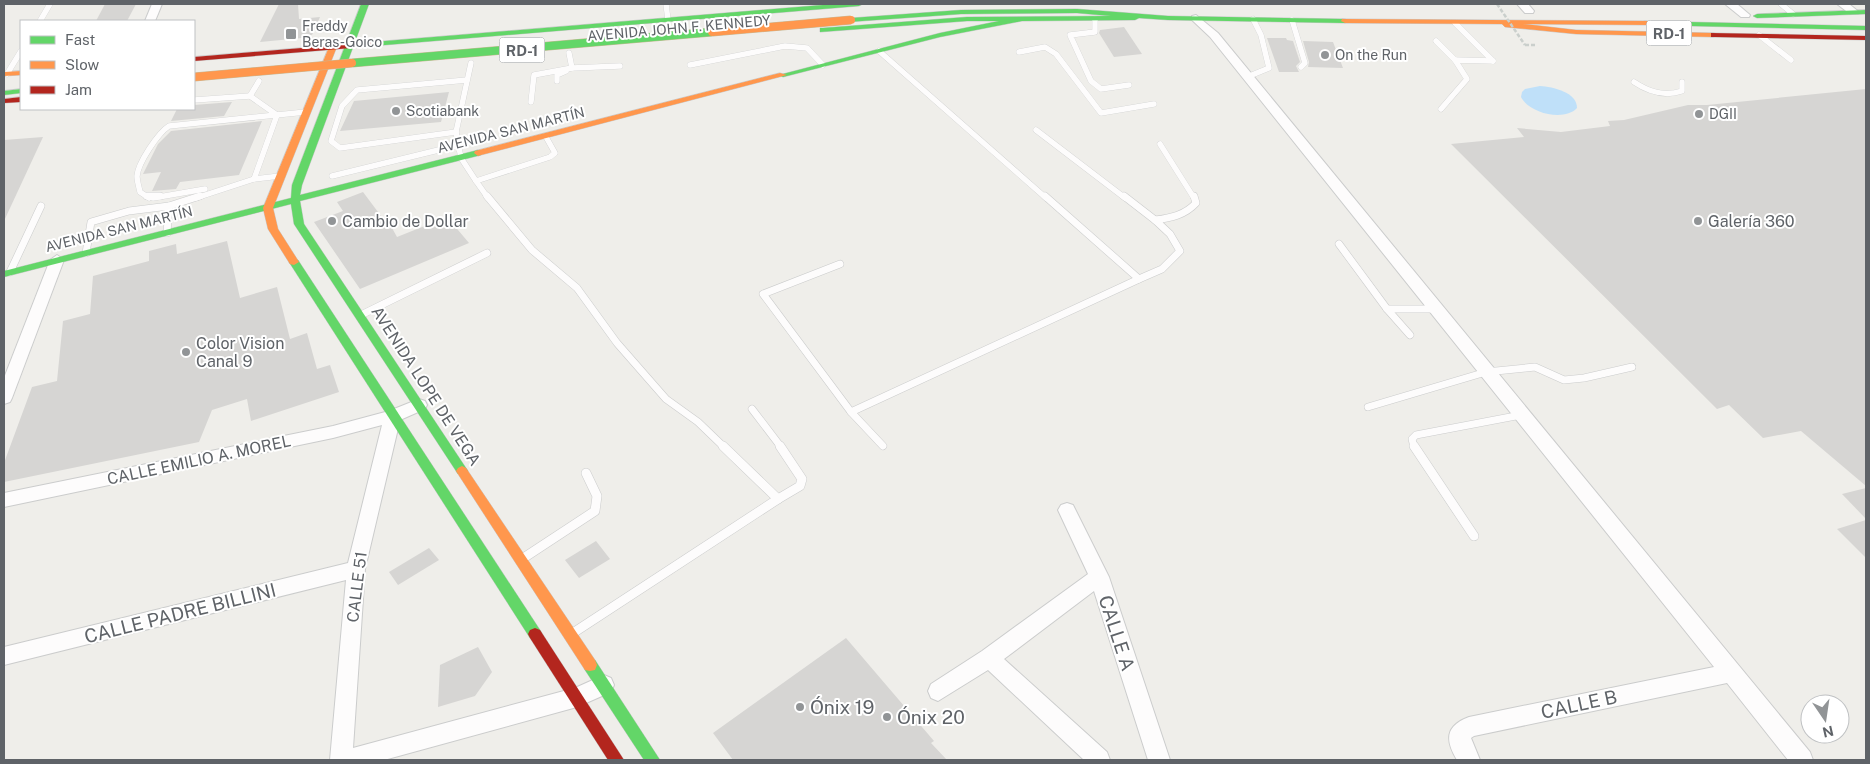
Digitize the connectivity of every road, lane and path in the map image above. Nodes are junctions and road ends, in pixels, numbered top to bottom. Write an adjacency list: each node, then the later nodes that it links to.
1 (50, 4): 24 (lane)
2 (157, 4): 25 (street)
3 (365, 4): 38 (main road, AVENIDA LOPE DE VEGA)
4 (666, 4): 26 (lane)
5 (859, 4): 10 (main road, AVENIDA JOHN F. KENNEDY / RD-1)
6 (988, 4): 17 (main road, RD-1)
7 (1730, 4): 16 (street)
8 (1781, 4): 15 (lane)
9 (1842, 4): 13 (street)
10 (772, 7): 26 (main road, AVENIDA JOHN F. KENNEDY / RD-1)
11 (1500, 7): 12 (main road, RD-1); 37 (path, bridge)
12 (1525, 7): 16 (main road, RD-1)
13 (1854, 12): 14 (main road, RD-1); 15 (main road, RD-1)
14 (1866, 12)
15 (1793, 14): 18 (main road, RD-1)
16 (1745, 15): 18 (main road, RD-1)
17 (850, 16): 20 (main road, RD-1); 53 (main road, RD-1); 59 (main road, RD-1, bridge)
18 (1757, 16): 28 (main road, RD-1)
19 (1027, 18): 22 (main road, AVENIDA JOHN F. KENNEDY / RD-1); 39 (main road, AVENIDA SAN MARTÍN); 42 (main road, AVENIDA JOHN F. KENNEDY / RD-1)
20 (1168, 18): 21 (main road, RD-1); 22 (main road, AVENIDA JOHN F. KENNEDY / RD-1)
21 (1196, 18): 23 (main road, RD-1); 60 (street)
22 (1095, 19): 67 (lane)
23 (1253, 19): 27 (main road, RD-1); 60 (lane)
24 (41, 20)
25 (150, 20)
26 (668, 20): 32 (main road, AVENIDA JOHN F. KENNEDY / RD-1)
27 (1292, 20): 29 (main road, RD-1); 52 (lane)
28 (1866, 21)
29 (1454, 23): 30 (main road, RD-1); 45 (lane)
30 (1473, 23): 31 (main road, RD-1); 33 (main road, RD-1)
31 (1866, 28)
32 (505, 33): 38 (main road, AVENIDA JOHN F. KENNEDY / RD-1); 44 (main road)
33 (1759, 35): 34 (main road, RD-1); 46 (lane)
34 (1866, 38)
35 (1436, 41): 45 (lane)
36 (334, 44): 38 (main road, AVENIDA JOHN F. KENNEDY / RD-1); 43 (main road, AVENIDA JOHN F. KENNEDY / RD-1); 57 (main road)
37 (1525, 45)
38 (348, 47): 55 (main road, AVENIDA LOPE DE VEGA)
39 (879, 51): 50 (main road, AVENIDA SAN MARTÍN); 105 (lane)
40 (1020, 52): 76 (lane)
41 (20, 53): 58 (lane)
42 (569, 53): 44 (main road, AVENIDA JOHN F. KENNEDY / RD-1); 54 (lane)
43 (195, 59)
44 (501, 59): 48 (main road, AVENIDA JOHN F. KENNEDY / RD-1)
45 (1455, 60): 77 (lane)
46 (1791, 60)
47 (195, 63): 62 (main road)
48 (470, 63): 55 (main road, AVENIDA JOHN F. KENNEDY / RD-1); 61 (lane)
49 (690, 65): 50 (lane)
50 (823, 65): 82 (main road, AVENIDA SAN MARTÍN)
51 (620, 66): 54 (lane)
52 (1300, 67)
53 (195, 68)
54 (572, 68): 64 (lane); 75 (lane)
55 (339, 74): 57 (main road, AVENIDA JOHN F. KENNEDY / RD-1); 84 (main road, AVENIDA LOPE DE VEGA)
56 (20, 76): 58 (main road)
57 (320, 76): 63 (main road, AVENIDA JOHN F. KENNEDY / RD-1); 78 (main road)
58 (5, 77)
59 (195, 77)
60 (1246, 77): 107 (street)
61 (467, 80): 81 (lane); 83 (lane)
62 (195, 81)
63 (259, 81): 68 (main road, AVENIDA JOHN F. KENNEDY / RD-1); 71 (lane)
64 (557, 81)
65 (1634, 82): 66 (lane)
66 (1682, 82)
67 (1128, 85)
68 (195, 86)
69 (20, 91): 70 (main road)
70 (4, 92)
71 (250, 96): 73 (lane); 79 (lane)
72 (20, 100): 74 (main road)
73 (195, 100)
74 (4, 101)
75 (531, 102)
76 (1154, 104)
77 (1441, 109)
78 (306, 112): 79 (lane); 88 (main road)
79 (277, 115): 90 (lane); 92 (lane)
80 (1036, 130): 97 (lane)
81 (456, 132): 83 (lane); 86 (lane)
82 (546, 137): 87 (main road, AVENIDA SAN MARTÍN); 91 (lane)
83 (331, 141): 84 (lane)
84 (314, 142): 93 (main road, AVENIDA LOPE DE VEGA)
85 (1160, 144): 97 (lane)
86 (459, 145): 87 (lane); 89 (lane)
87 (461, 158): 91 (lane); 93 (main road, AVENIDA SAN MARTÍN)
88 (280, 176): 90 (lane); 96 (main road)
89 (332, 176)
90 (254, 178): 95 (lane)
91 (476, 181): 121 (lane)
92 (205, 189)
93 (295, 201): 96 (main road, AVENIDA SAN MARTÍN); 108 (main road, AVENIDA LOPE DE VEGA)
94 (40, 206): 104 (lane)
95 (169, 206): 98 (lane); 100 (lane)
96 (268, 208): 98 (main road, AVENIDA SAN MARTÍN); 118 (main road)
97 (1155, 220): 105 (lane)
98 (167, 233): 100 (main road, AVENIDA SAN MARTÍN)
99 (1339, 244): 106 (lane)
100 (86, 253): 102 (main road, AVENIDA SAN MARTÍN)
101 (487, 254): 108 (lane)
102 (57, 260): 104 (main road, AVENIDA SAN MARTÍN); 112 (street)
103 (840, 264): 116 (lane)
104 (7, 273)
105 (1138, 279): 116 (lane)
106 (1387, 308): 107 (lane); 109 (lane)
107 (1435, 309): 111 (street)
108 (360, 316): 113 (main road, AVENIDA LOPE DE VEGA)
109 (1410, 335)
110 (1632, 366): 111 (lane)
111 (1486, 372): 114 (lane); 117 (street)
112 (4, 398)
113 (419, 405): 118 (street, CALLE EMILIO A. MOREL); 125 (main road, AVENIDA LOPE DE VEGA)
114 (1368, 407)
115 (752, 409): 121 (lane)
116 (851, 412): 119 (lane)
117 (1521, 415): 124 (lane); 131 (street)
118 (392, 416): 122 (street, CALLE EMILIO A. MOREL); 126 (street, CALLE 51); 134 (main road)
119 (883, 446)
120 (586, 473): 125 (lane)
121 (778, 499): 128 (lane)
122 (4, 500)
123 (1067, 510): 127 (street, CALLE A)
124 (1474, 536)
125 (521, 560): 128 (main road, AVENIDA LOPE DE VEGA)
126 (356, 569): 129 (street, CALLE PADRE BILLINI); 135 (street, CALLE 51)
127 (1099, 577): 130 (street); 140 (street, CALLE A)
128 (570, 635): 132 (main road, AVENIDA LOPE DE VEGA)
129 (4, 656)
130 (989, 658): 133 (street); 139 (street)
131 (1730, 673): 141 (street, CALLE B); 142 (street)
132 (604, 685): 134 (street); 138 (main road, AVENIDA LOPE DE VEGA)
133 (938, 691)
134 (577, 697): 136 (street); 137 (main road)
135 (341, 760)
136 (347, 760)
137 (617, 760)
138 (653, 760)
139 (1099, 760)
140 (1160, 760)
141 (1469, 760)
142 (1802, 760)

